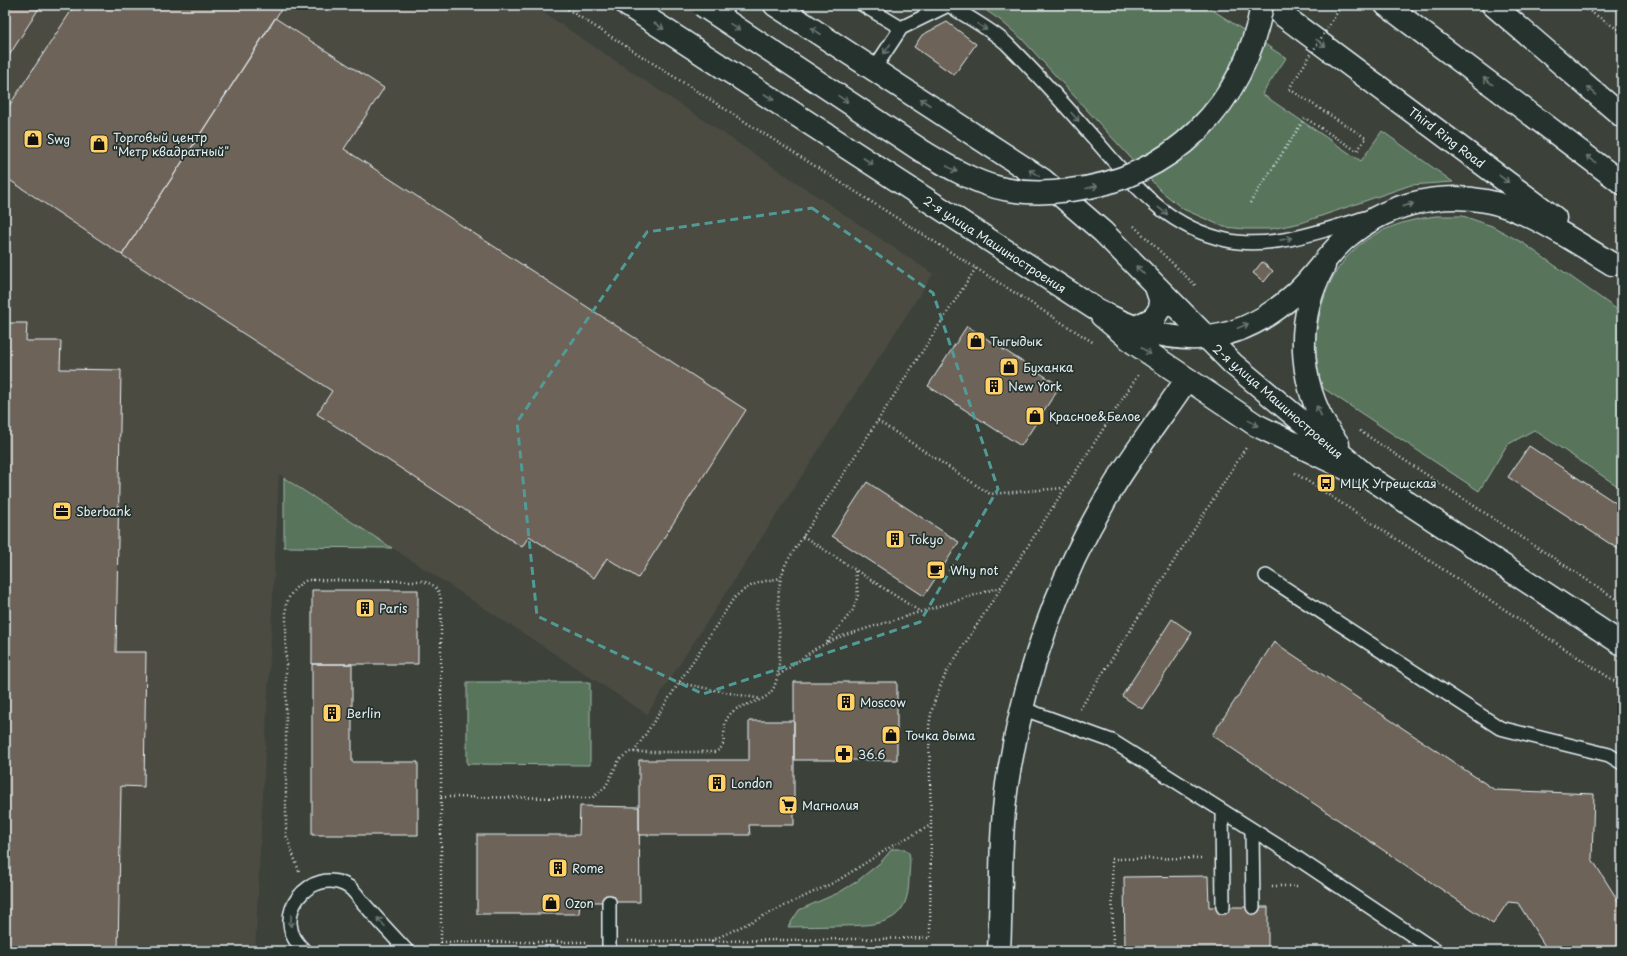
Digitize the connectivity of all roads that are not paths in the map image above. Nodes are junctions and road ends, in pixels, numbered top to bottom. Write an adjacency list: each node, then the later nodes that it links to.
1 (627, 5): 18 (main road, 2-я улица Машиностроения, one-way to 18)
2 (702, 5): 6 (main road, one-way to 6, bridge)
3 (775, 5): 11 (main road, 2-я улица Машиностроения, one-way to 3)
4 (863, 5): 10 (lane)
5 (949, 5): 10 (lane); 14 (lane, one-way to 14)
6 (1262, 5)
7 (1269, 5): 16 (main road, Third Ring Road, one-way to 16)
8 (1386, 5): 13 (main road, one-way to 8)
9 (1493, 5): 12 (main road, one-way to 9)
10 (901, 28): 11 (lane, one-way to 11)
11 (874, 69): 17 (main road, 2-я улица Машиностроения, one-way to 11)
12 (1622, 116)
13 (1622, 183)
14 (1386, 212): 15 (main road); 16 (main road, one-way to 16)
15 (1330, 256): 20 (main road, one-way to 15); 22 (main road, one-way to 15)
16 (1617, 267)
17 (1156, 287): 19 (main road); 20 (main road, 2-я улица Машиностроения)
18 (1094, 308): 19 (main road); 21 (main road, 2-я улица Машиностроения, one-way to 21)
19 (1134, 328): 20 (main road)
20 (1206, 338): 22 (main road, 2-я улица Машиностроения)
21 (1187, 380): 22 (main road, 2-я улица Машиностроения, one-way to 22); 25 (main road)
22 (1366, 476): 24 (main road, 2-я улица Машиностроения)
23 (1266, 576): 26 (lane)
24 (1622, 644)
25 (1022, 708): 27 (lane); 35 (main road)
26 (1622, 763)
27 (1222, 811): 28 (lane); 30 (lane)
28 (1252, 830): 31 (lane); 36 (lane)
29 (609, 902): 32 (lane)
30 (1224, 907)
31 (1253, 907)
32 (609, 946)
33 (305, 951): 34 (lane, one-way to 33)
34 (407, 951)
35 (999, 951)
36 (1436, 951)

